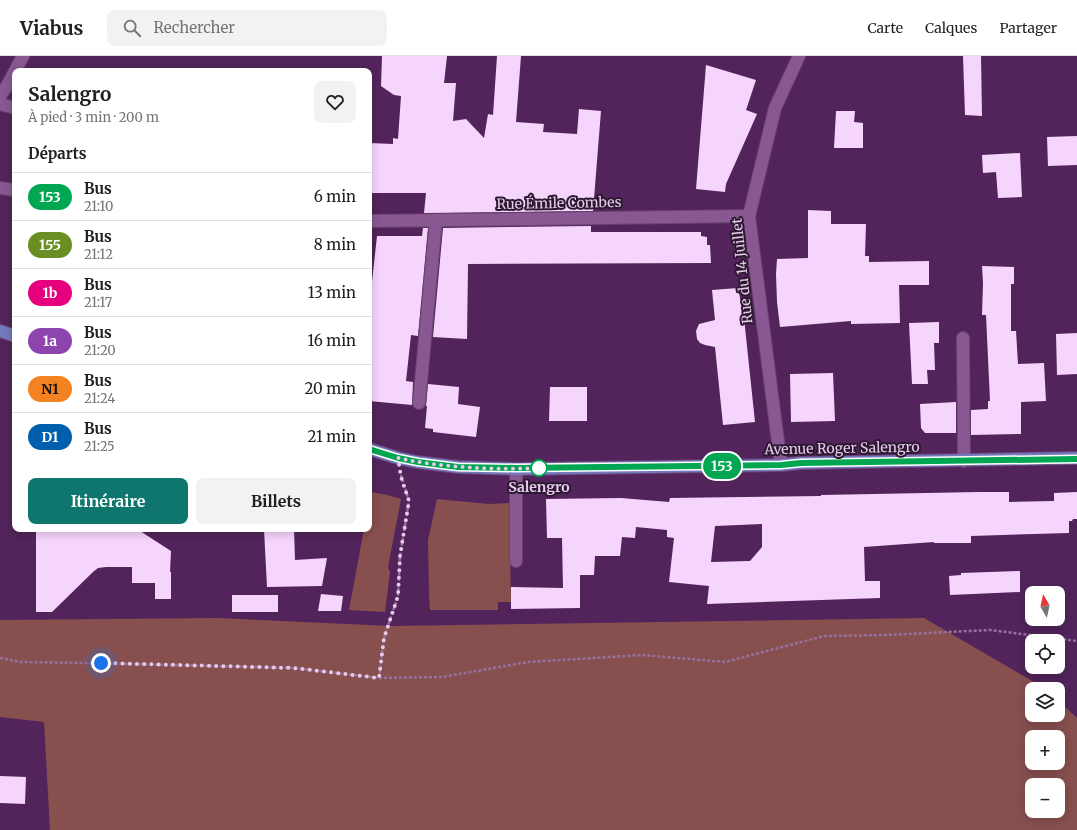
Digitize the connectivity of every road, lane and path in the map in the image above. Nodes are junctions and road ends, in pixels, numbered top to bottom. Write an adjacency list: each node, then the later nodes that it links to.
1 (23, 56): 3 (street)
2 (799, 56): 10 (street, Rue du 14 Juillet)
3 (17, 68)
4 (12, 77): 5 (street)
5 (0, 96)
6 (0, 104): 7 (street)
7 (12, 107)
8 (0, 188): 9 (street)
9 (12, 190)
10 (749, 216): 11 (street, Rue Émile Combes); 21 (street, Rue du 14 Juillet)
11 (436, 220): 12 (street, Rue Émile Combes); 16 (street)
12 (372, 221)
13 (0, 331): 14 (main road)
14 (12, 335)
15 (963, 338): 20 (street)
16 (419, 403)
17 (372, 450): 18 (main road, Avenue Roger Salengro)
18 (398, 458): 22 (main road, Avenue Roger Salengro); 26 (path)
19 (1077, 458): 20 (main road, Avenue Roger Salengro)
20 (964, 461): 21 (main road, Avenue Roger Salengro)
21 (781, 465): 22 (main road, Avenue Roger Salengro)
22 (516, 468): 23 (street)
23 (516, 561)
24 (1077, 641): 26 (path)
25 (0, 658): 26 (path)
26 (379, 678)

